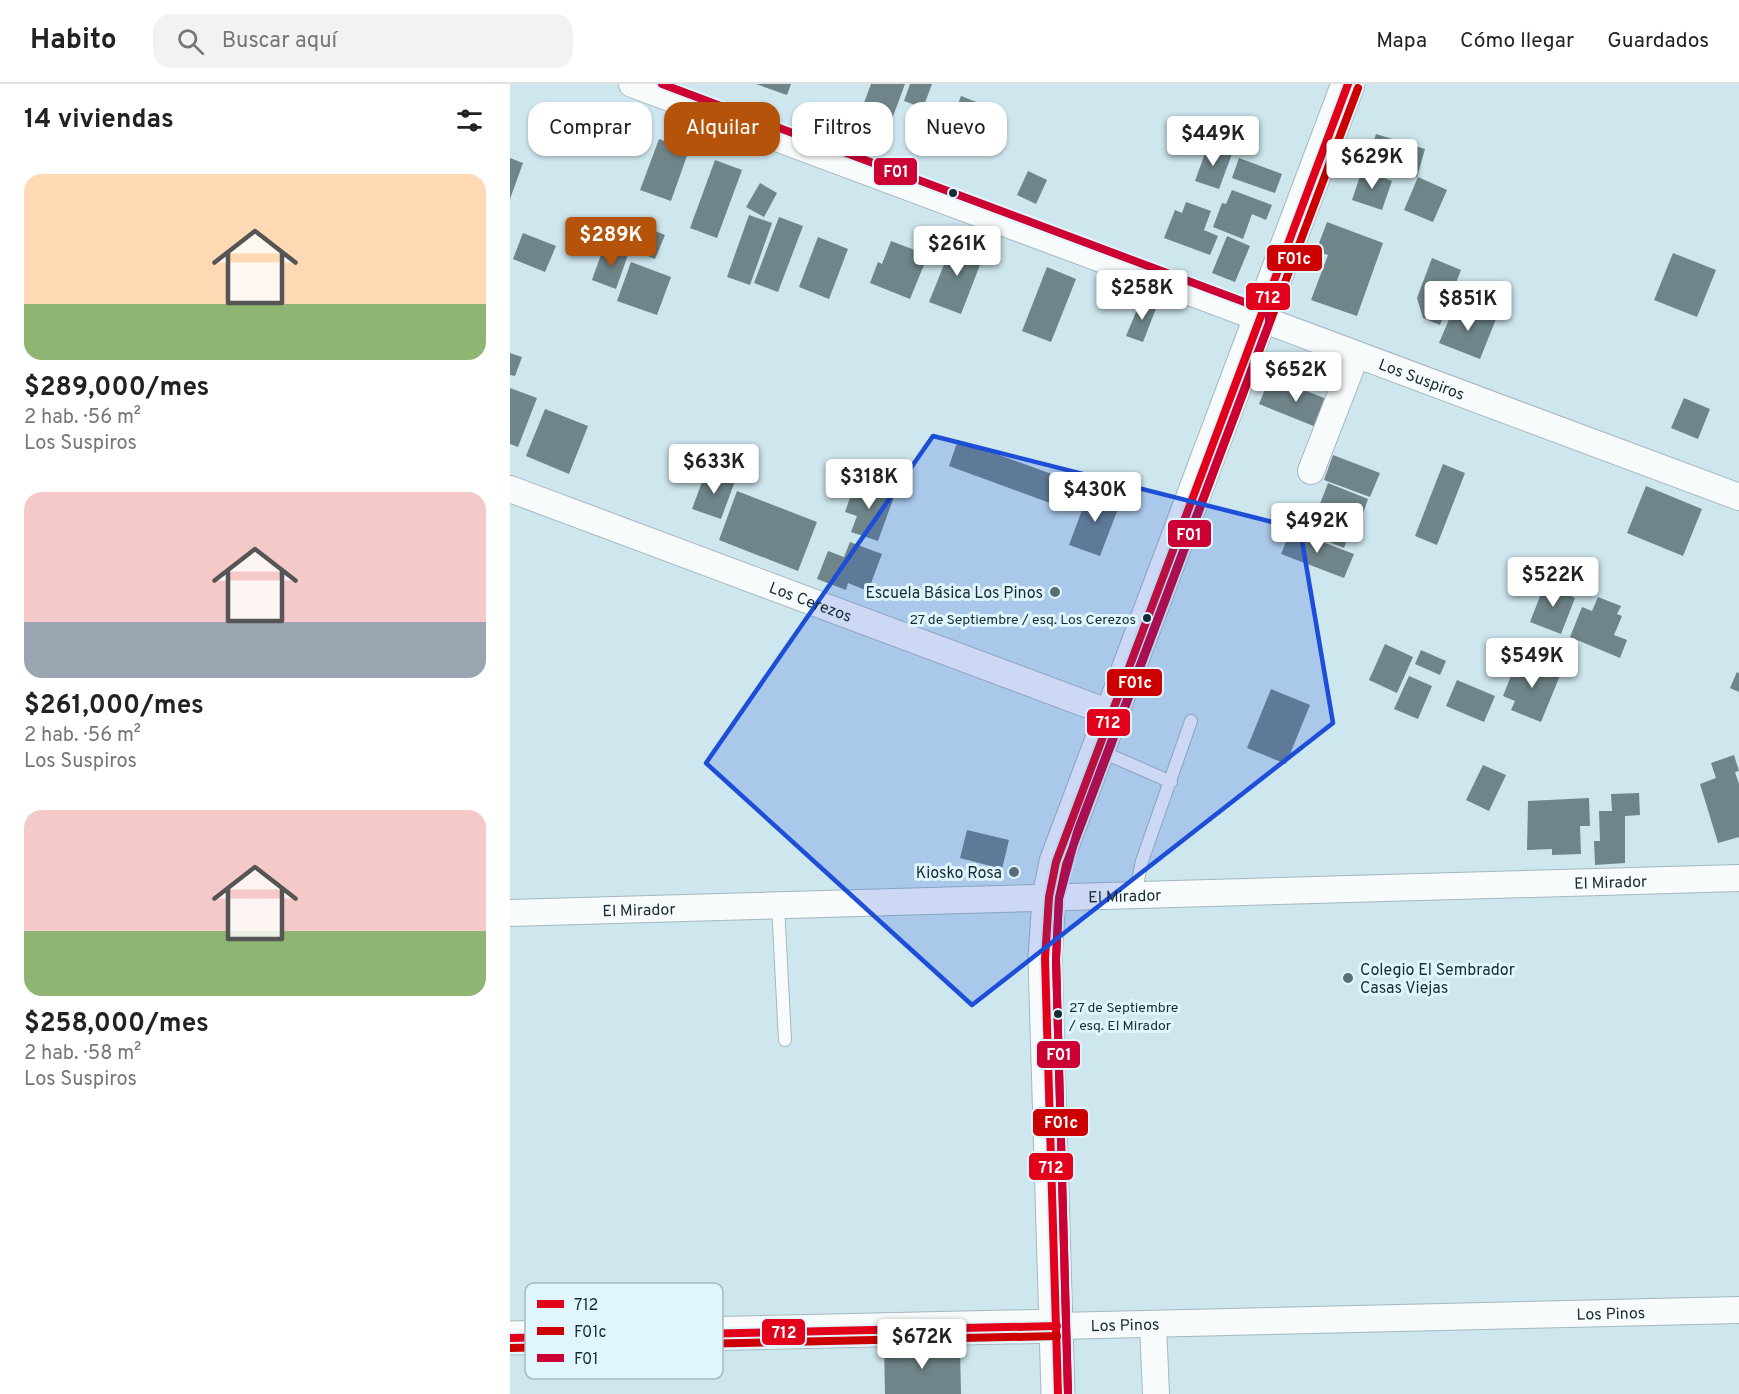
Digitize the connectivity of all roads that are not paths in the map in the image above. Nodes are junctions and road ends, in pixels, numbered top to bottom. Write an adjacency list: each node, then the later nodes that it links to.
1 (632, 84): 3 (street, Los Suspiros)
2 (1348, 84): 3 (street)
3 (1259, 319): 4 (street, Los Suspiros); 8 (street)
4 (1356, 355): 5 (street); 7 (street, Los Suspiros)
5 (1311, 471)
6 (510, 489): 8 (street, Los Cerezos)
7 (1739, 497)
8 (1110, 713): 10 (street)
9 (1191, 721): 11 (lane)
10 (1097, 750): 11 (lane); 14 (street)
11 (1172, 782): 13 (lane)
12 (1739, 878): 13 (street, El Mirador)
13 (1135, 894): 14 (street, El Mirador)
14 (1049, 897): 15 (street, El Mirador); 20 (street)
15 (778, 905): 16 (street, El Mirador); 17 (lane)
16 (510, 913)
17 (785, 1040)
18 (1739, 1310): 19 (street, Los Pinos)
19 (1153, 1324): 20 (street, Los Pinos); 25 (street)
20 (1057, 1326): 21 (street, Los Pinos); 24 (street)
21 (723, 1333)
22 (510, 1338): 23 (street, Los Pinos)
23 (525, 1338)
24 (1058, 1394)
25 (1156, 1394)

